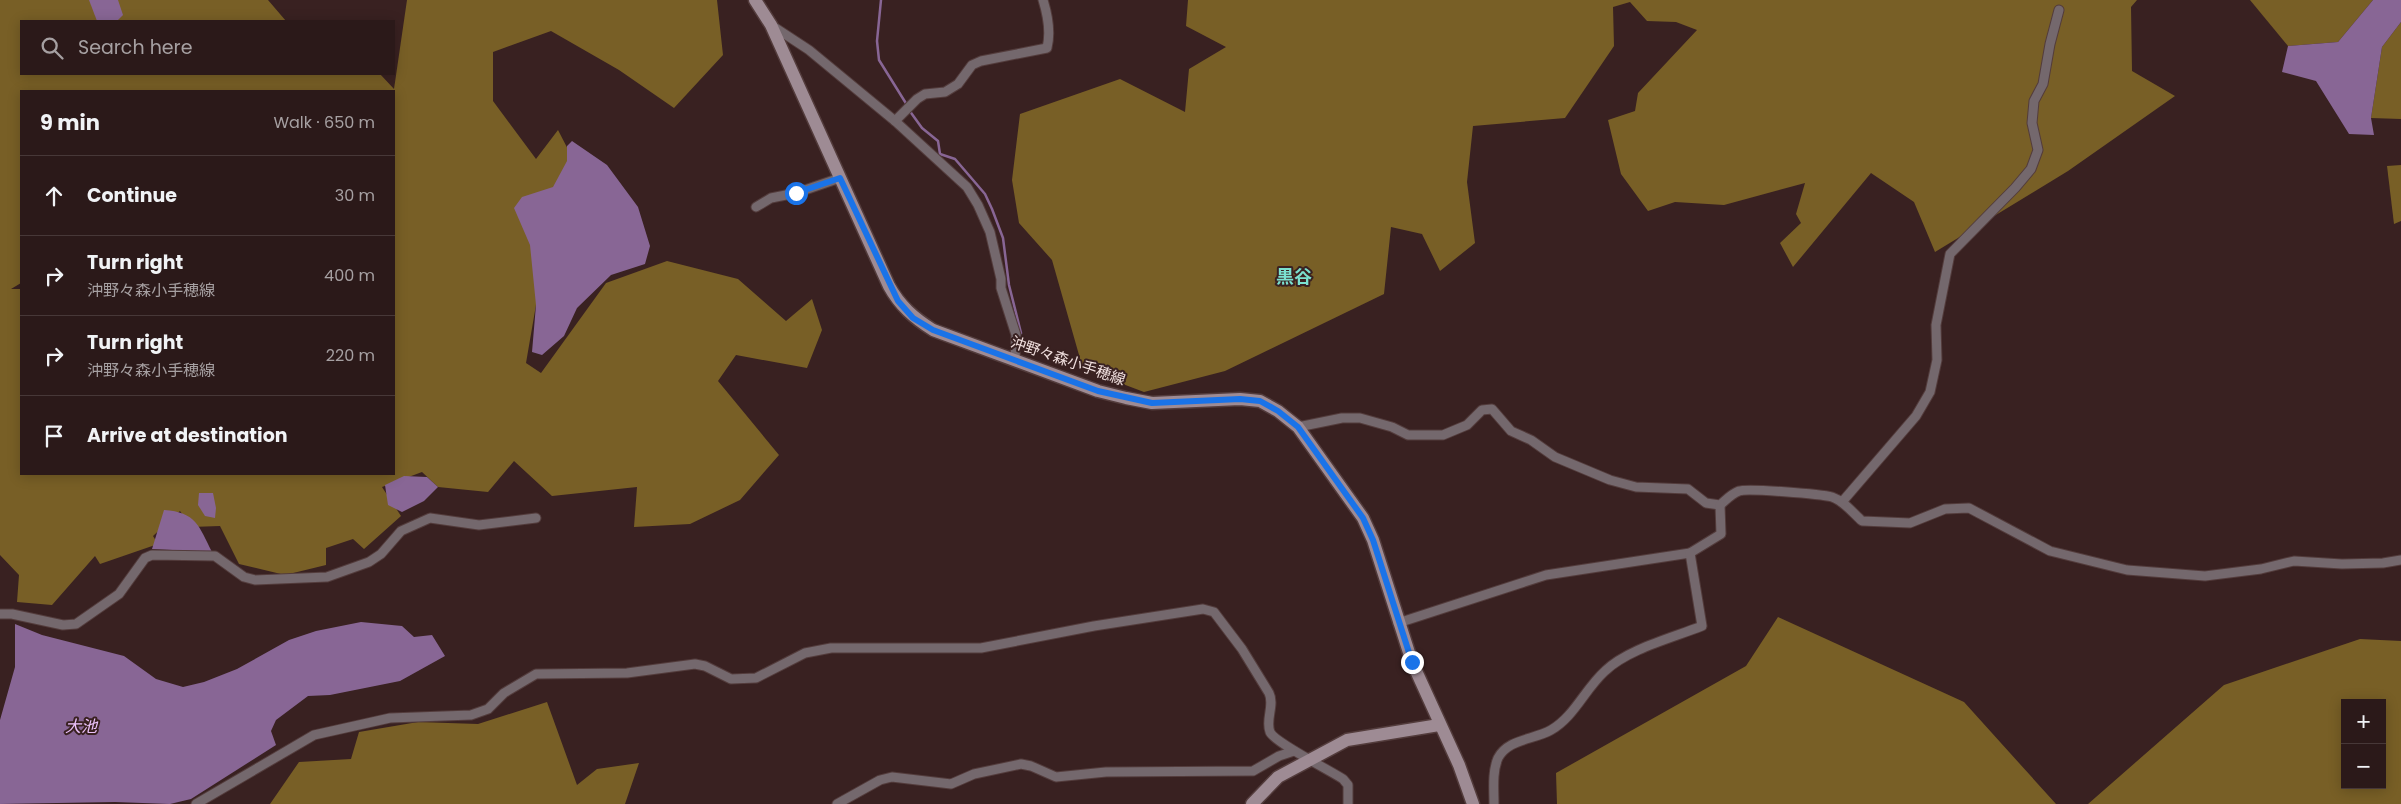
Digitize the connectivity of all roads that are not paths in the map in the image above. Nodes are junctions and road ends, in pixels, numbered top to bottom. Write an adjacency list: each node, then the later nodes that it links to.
1 (755, 0): 4 (main road, 沖野々森小手穂線)
2 (1043, 0): 5 (street)
3 (2059, 10): 10 (street)
4 (771, 25): 5 (street); 6 (main road, 沖野々森小手穂線)
5 (895, 121): 8 (street)
6 (840, 178): 7 (street); 8 (main road, 沖野々森小手穂線)
7 (756, 207)
8 (1015, 360): 9 (main road, 沖野々森小手穂線)
9 (1298, 427): 11 (street); 16 (main road, 沖野々森小手穂線)
10 (1842, 502): 11 (street); 14 (street)
11 (1720, 505): 13 (street)
12 (536, 518): 15 (street)
13 (1690, 553): 16 (street); 25 (street)
14 (2401, 560)
15 (0, 614)
16 (1398, 623): 17 (main road, 沖野々森小手穂線)
17 (1439, 725): 19 (main road); 24 (main road, 沖野々森小手穂線)
18 (1294, 751): 19 (street); 20 (street); 21 (street)
19 (1311, 759): 22 (main road); 23 (street)
20 (196, 804)
21 (837, 804)
22 (1252, 804)
23 (1348, 804)
24 (1473, 804)
25 (1494, 804)

